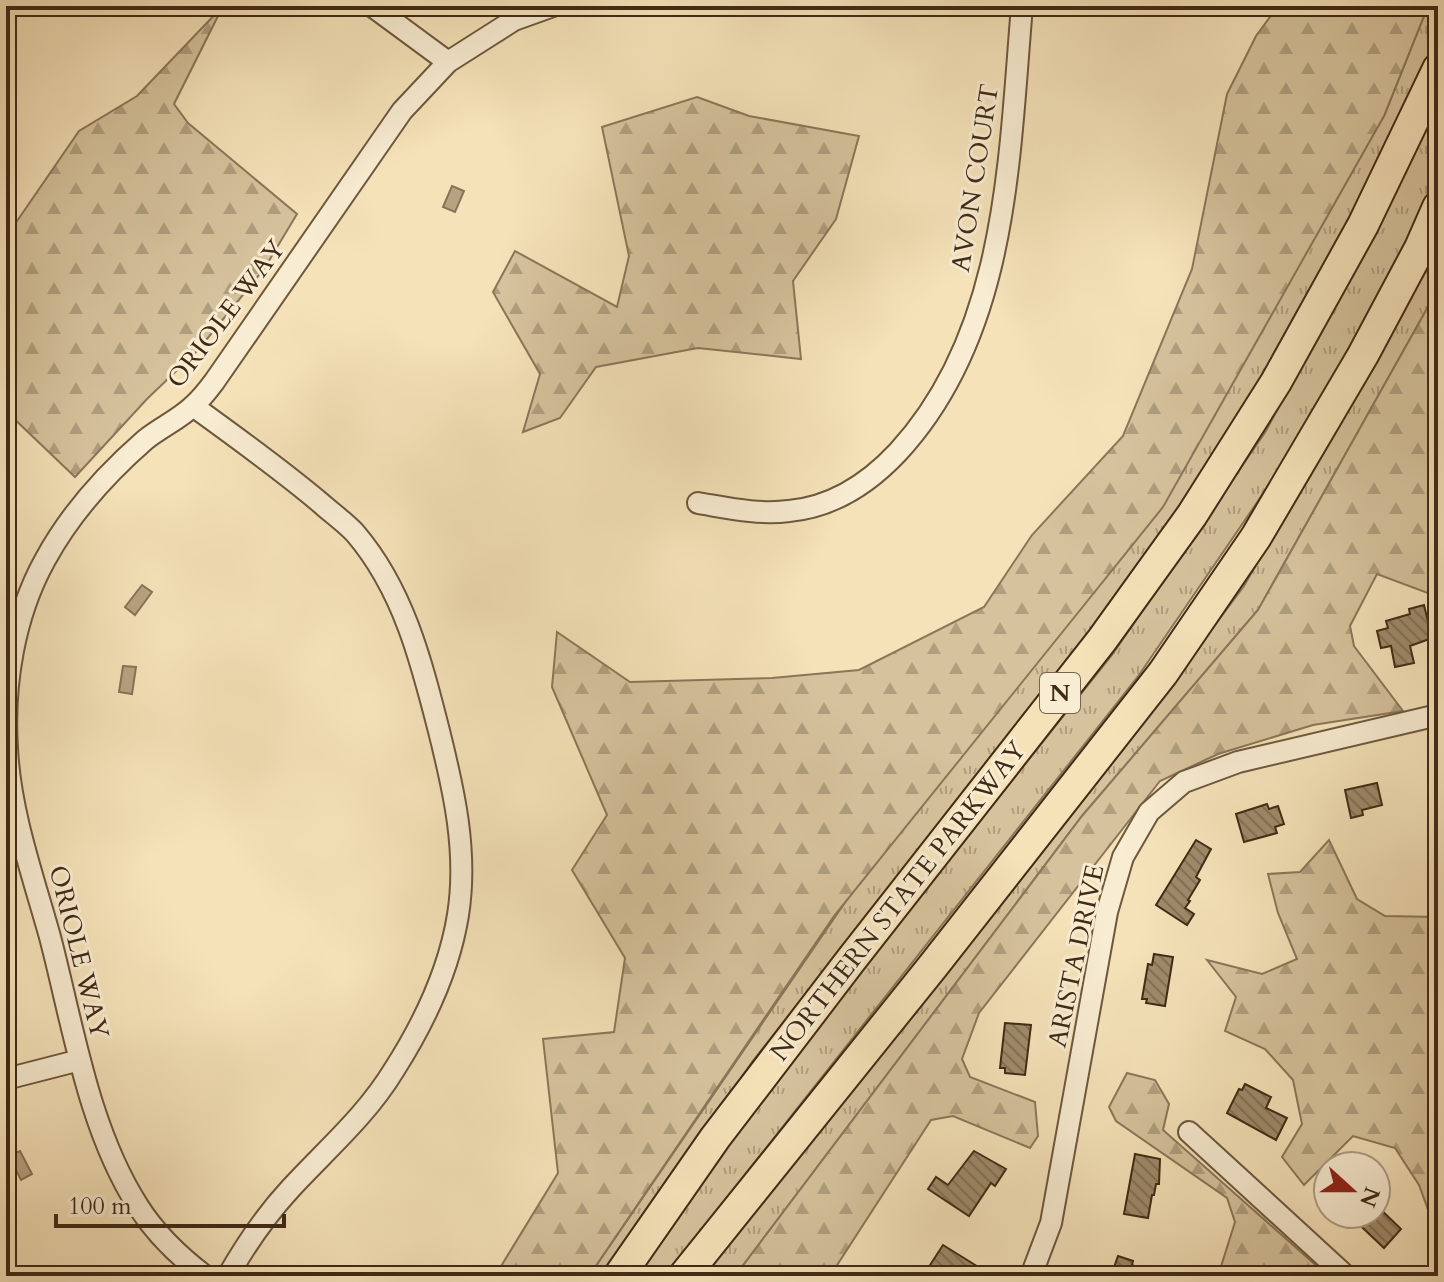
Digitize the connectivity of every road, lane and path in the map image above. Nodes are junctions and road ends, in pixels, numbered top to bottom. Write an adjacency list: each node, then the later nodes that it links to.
1 (372, 6): 4 (street)
2 (553, 6): 4 (street, ORIOLE WAY)
3 (1022, 6): 8 (street, AVON COURT)
4 (448, 62): 7 (street, ORIOLE WAY)
5 (1438, 69): 15 (highway, NORTHERN STATE PARKWAY / N)
6 (1438, 207): 16 (highway)
7 (193, 406): 10 (street, ORIOLE WAY); 14 (street)
8 (698, 503)
9 (1438, 715): 17 (street, ARISTA DRIVE)
10 (80, 1060): 11 (street); 13 (street, ORIOLE WAY)
11 (6, 1079)
12 (1189, 1132): 18 (street)
13 (205, 1276)
14 (228, 1276)
15 (619, 1276)
16 (684, 1276)
17 (1031, 1276)
18 (1346, 1276)

